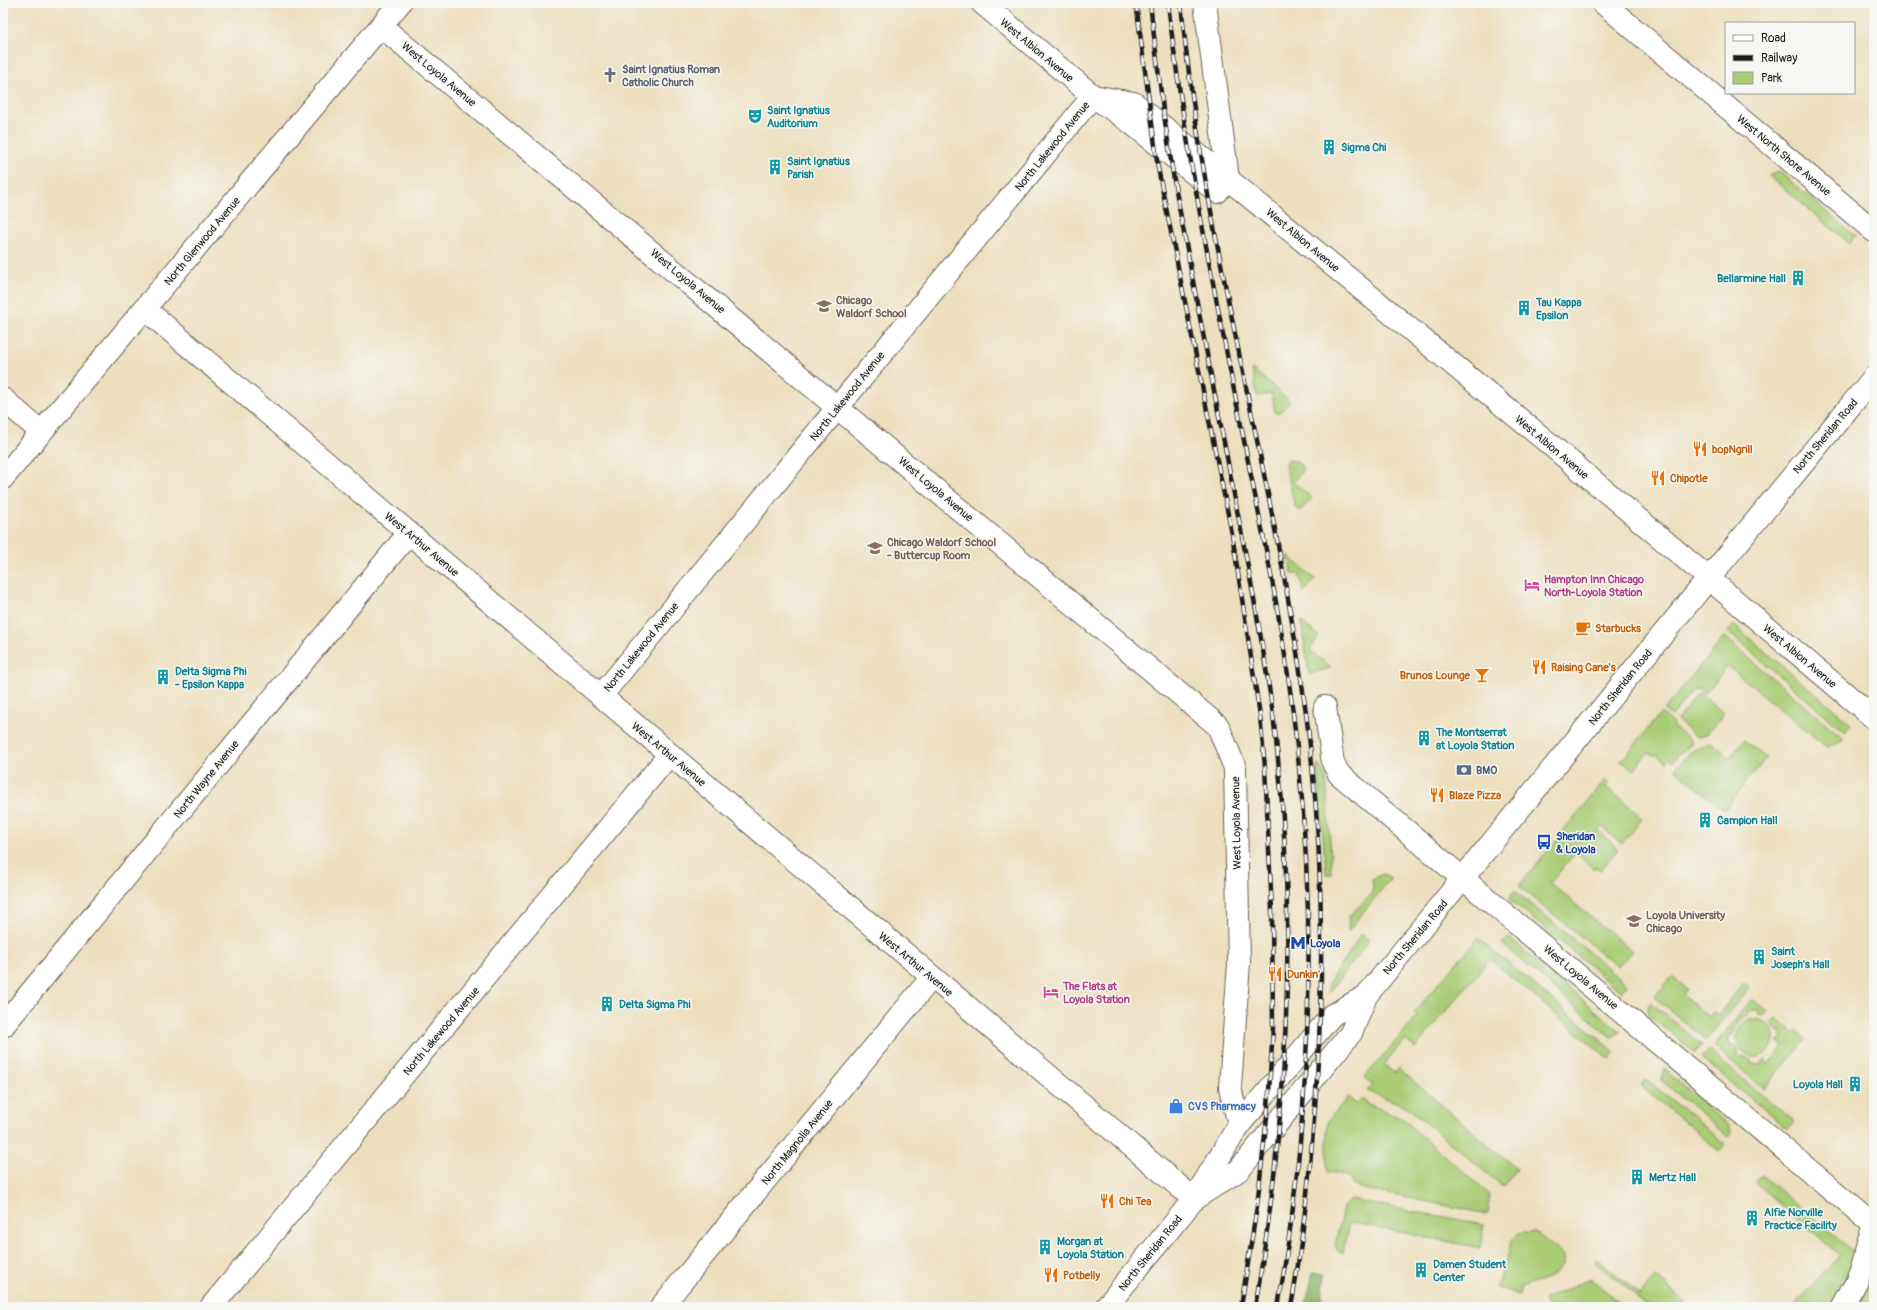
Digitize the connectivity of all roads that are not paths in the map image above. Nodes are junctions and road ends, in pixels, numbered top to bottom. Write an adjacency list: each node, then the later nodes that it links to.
1 (400, 3): 5 (street, North Glenwood Avenue)
2 (982, 3): 6 (street, West Albion Avenue)
3 (1205, 3): 7 (street)
4 (1603, 3): 8 (street, West North Shore Avenue)
5 (381, 26): 9 (street, North Glenwood Avenue); 12 (street, West Loyola Avenue)
6 (1093, 96): 7 (street, West Albion Avenue); 12 (street, North Lakewood Avenue)
7 (1228, 179): 16 (street, West Albion Avenue)
8 (1874, 231)
9 (145, 308): 13 (street, North Glenwood Avenue); 15 (street, West Arthur Avenue)
10 (1874, 377): 16 (street, North Sheridan Road)
11 (3, 399): 13 (street)
12 (838, 406): 17 (street, North Lakewood Avenue); 25 (street, West Loyola Avenue)
13 (41, 432): 14 (street, North Glenwood Avenue)
14 (3, 478)
15 (409, 533): 17 (street, West Arthur Avenue); 24 (street, North Wayne Avenue)
16 (1708, 578): 19 (street, West Albion Avenue); 21 (street, North Sheridan Road)
17 (601, 696): 20 (street, West Arthur Avenue)
18 (1326, 707): 21 (street, West Loyola Avenue)
19 (1874, 718)
20 (670, 754): 22 (street, West Arthur Avenue); 29 (street, North Lakewood Avenue)
21 (1464, 878): 23 (street, North Sheridan Road); 27 (street, West Loyola Avenue)
22 (932, 977): 26 (street, West Arthur Avenue); 30 (street, North Magnolia Avenue)
23 (1366, 996): 25 (street, North Sheridan Road); 26 (street, North Sheridan Road)
24 (3, 1026)
25 (1239, 1124): 26 (street, North Sheridan Road)
26 (1194, 1199): 31 (street, North Sheridan Road)
27 (1874, 1225)
28 (1874, 1230): 32 (street)
29 (212, 1307)
30 (661, 1307)
31 (1106, 1307)
32 (1843, 1307)

